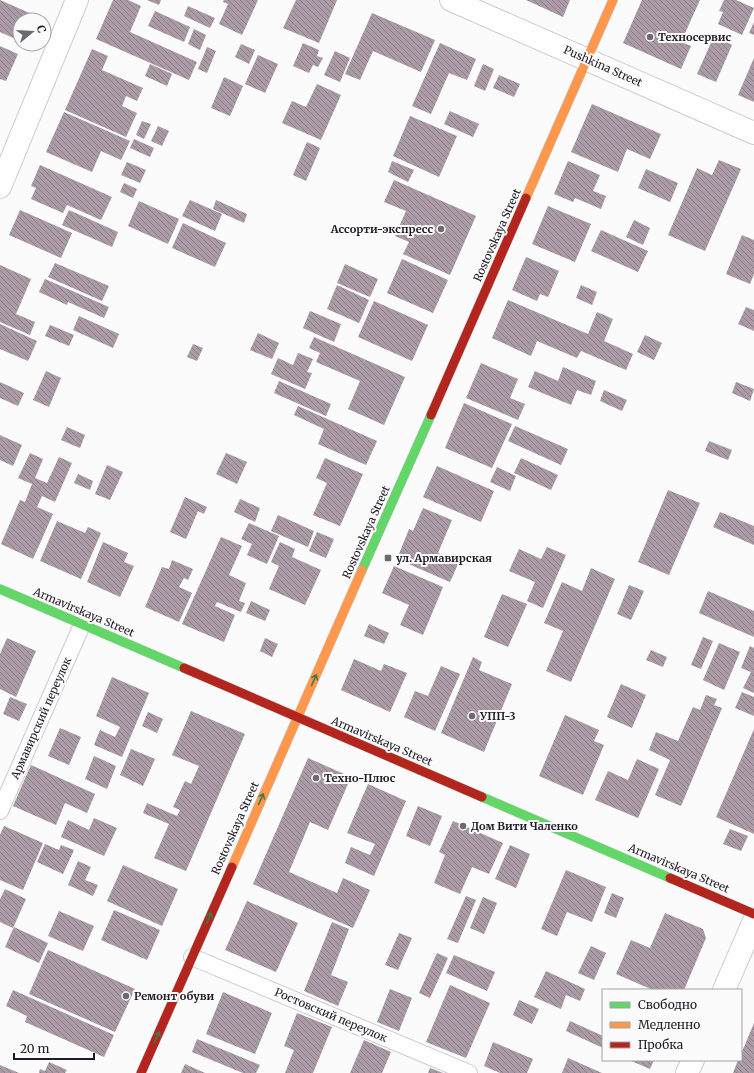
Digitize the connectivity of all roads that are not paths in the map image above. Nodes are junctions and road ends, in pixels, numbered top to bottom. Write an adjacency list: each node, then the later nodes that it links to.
1 (77, 0): 6 (street)
2 (451, 0): 4 (street, Pushkina Street)
3 (613, 0): 4 (street, Rostovskaya Street)
4 (587, 59): 5 (street, Pushkina Street); 9 (street, Rostovskaya Street, one-way to 4)
5 (754, 132)
6 (0, 187)
7 (0, 589): 8 (street, Armavirskaya Street)
8 (82, 625): 9 (street, Armavirskaya Street); 10 (lane, Армавирский переулок)
9 (297, 717): 11 (street, Armavirskaya Street); 13 (street, Rostovskaya Street, one-way to 9)
10 (0, 811)
11 (754, 914)
12 (754, 922): 14 (street)
13 (192, 957): 16 (street, Rostovskaya Street, one-way to 13); 17 (lane, Ростовский переулок)
14 (724, 989)
15 (693, 1061): 18 (street)
16 (141, 1073)
17 (469, 1073)
18 (687, 1073)

